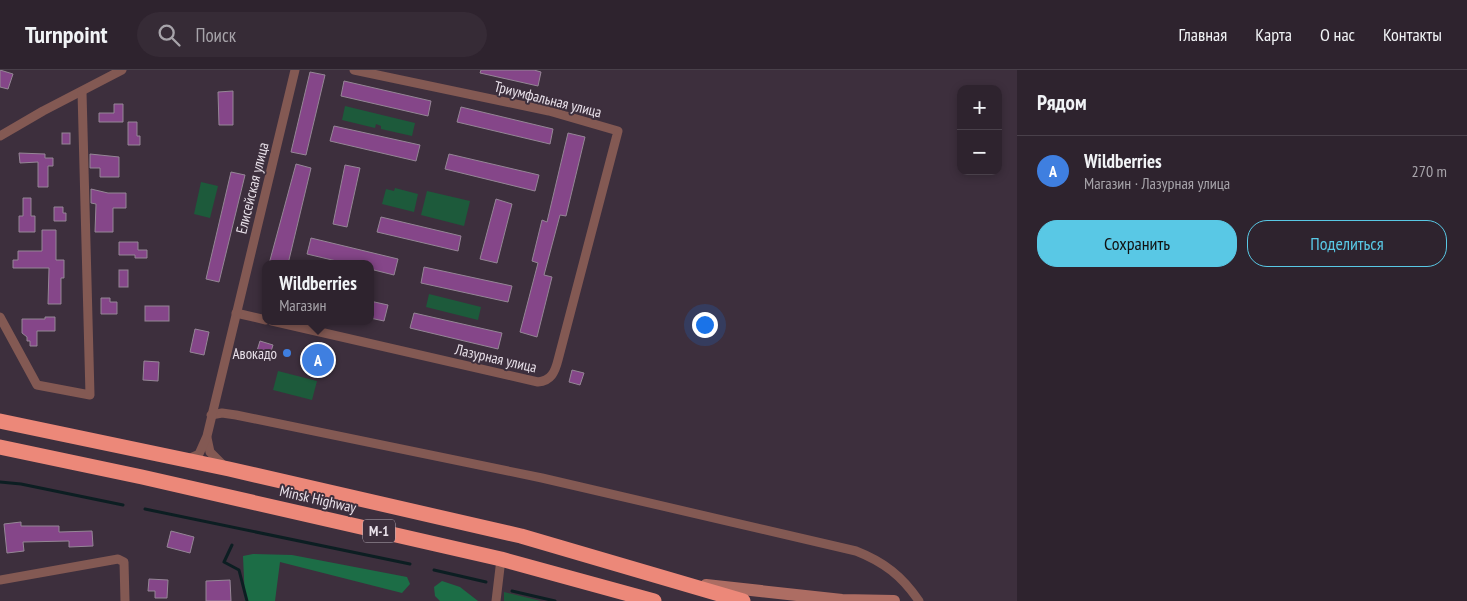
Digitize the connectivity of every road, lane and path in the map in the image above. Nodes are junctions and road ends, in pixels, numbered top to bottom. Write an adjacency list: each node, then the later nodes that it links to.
1 (122, 70): 4 (street)
2 (295, 70): 7 (street, Елисейская улица)
3 (354, 70): 5 (street, Триумфальная улица)
4 (82, 92): 6 (street); 8 (street)
5 (618, 131): 10 (street, Лазурная улица)
6 (0, 136)
7 (236, 313): 9 (street); 11 (street, Елисейская улица)
8 (0, 317)
9 (262, 319)
10 (289, 325)
11 (211, 415): 13 (street, Елисейская улица); 28 (street)
12 (0, 421): 15 (highway, Minsk Highway / М-1)
13 (207, 436): 15 (street); 16 (street)
14 (0, 447): 17 (highway, Minsk Highway / М-1)
15 (186, 460): 16 (highway, Minsk Highway / М-1)
16 (229, 469): 19 (highway, Minsk Highway / М-1)
17 (501, 559): 20 (highway, Minsk Highway / М-1); 22 (street)
18 (0, 580): 21 (street)
19 (681, 582): 25 (highway, Minsk Highway / М-1); 26 (street)
20 (616, 589): 23 (street); 24 (highway, Minsk Highway / М-1)
21 (126, 601)
22 (496, 601)
23 (640, 601)
24 (654, 601)
25 (743, 601)
26 (882, 601): 27 (street)
27 (894, 601)
28 (919, 601)

